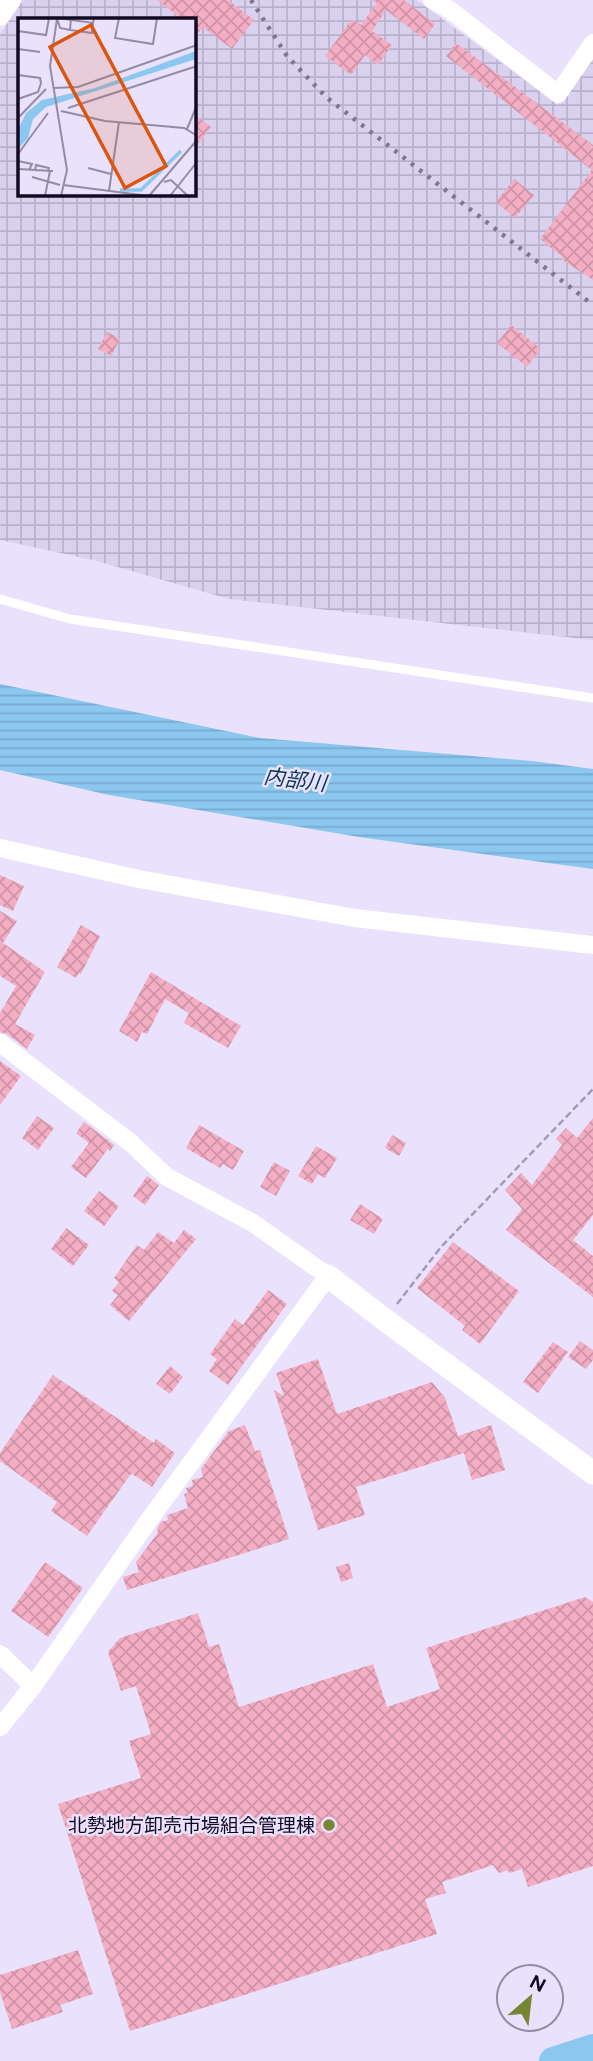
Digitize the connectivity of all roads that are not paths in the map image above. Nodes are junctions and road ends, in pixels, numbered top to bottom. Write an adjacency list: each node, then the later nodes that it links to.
1 (12, 0): 3 (street)
2 (432, 0): 4 (street)
3 (0, 17)
4 (593, 44)
5 (0, 599): 6 (lane)
6 (593, 698)
7 (0, 848): 8 (street)
8 (593, 945)
9 (0, 1043): 10 (street)
10 (328, 1276): 11 (street); 13 (street)
11 (593, 1472)
12 (0, 1654): 13 (street)
13 (33, 1686): 14 (street)
14 (0, 1727)

